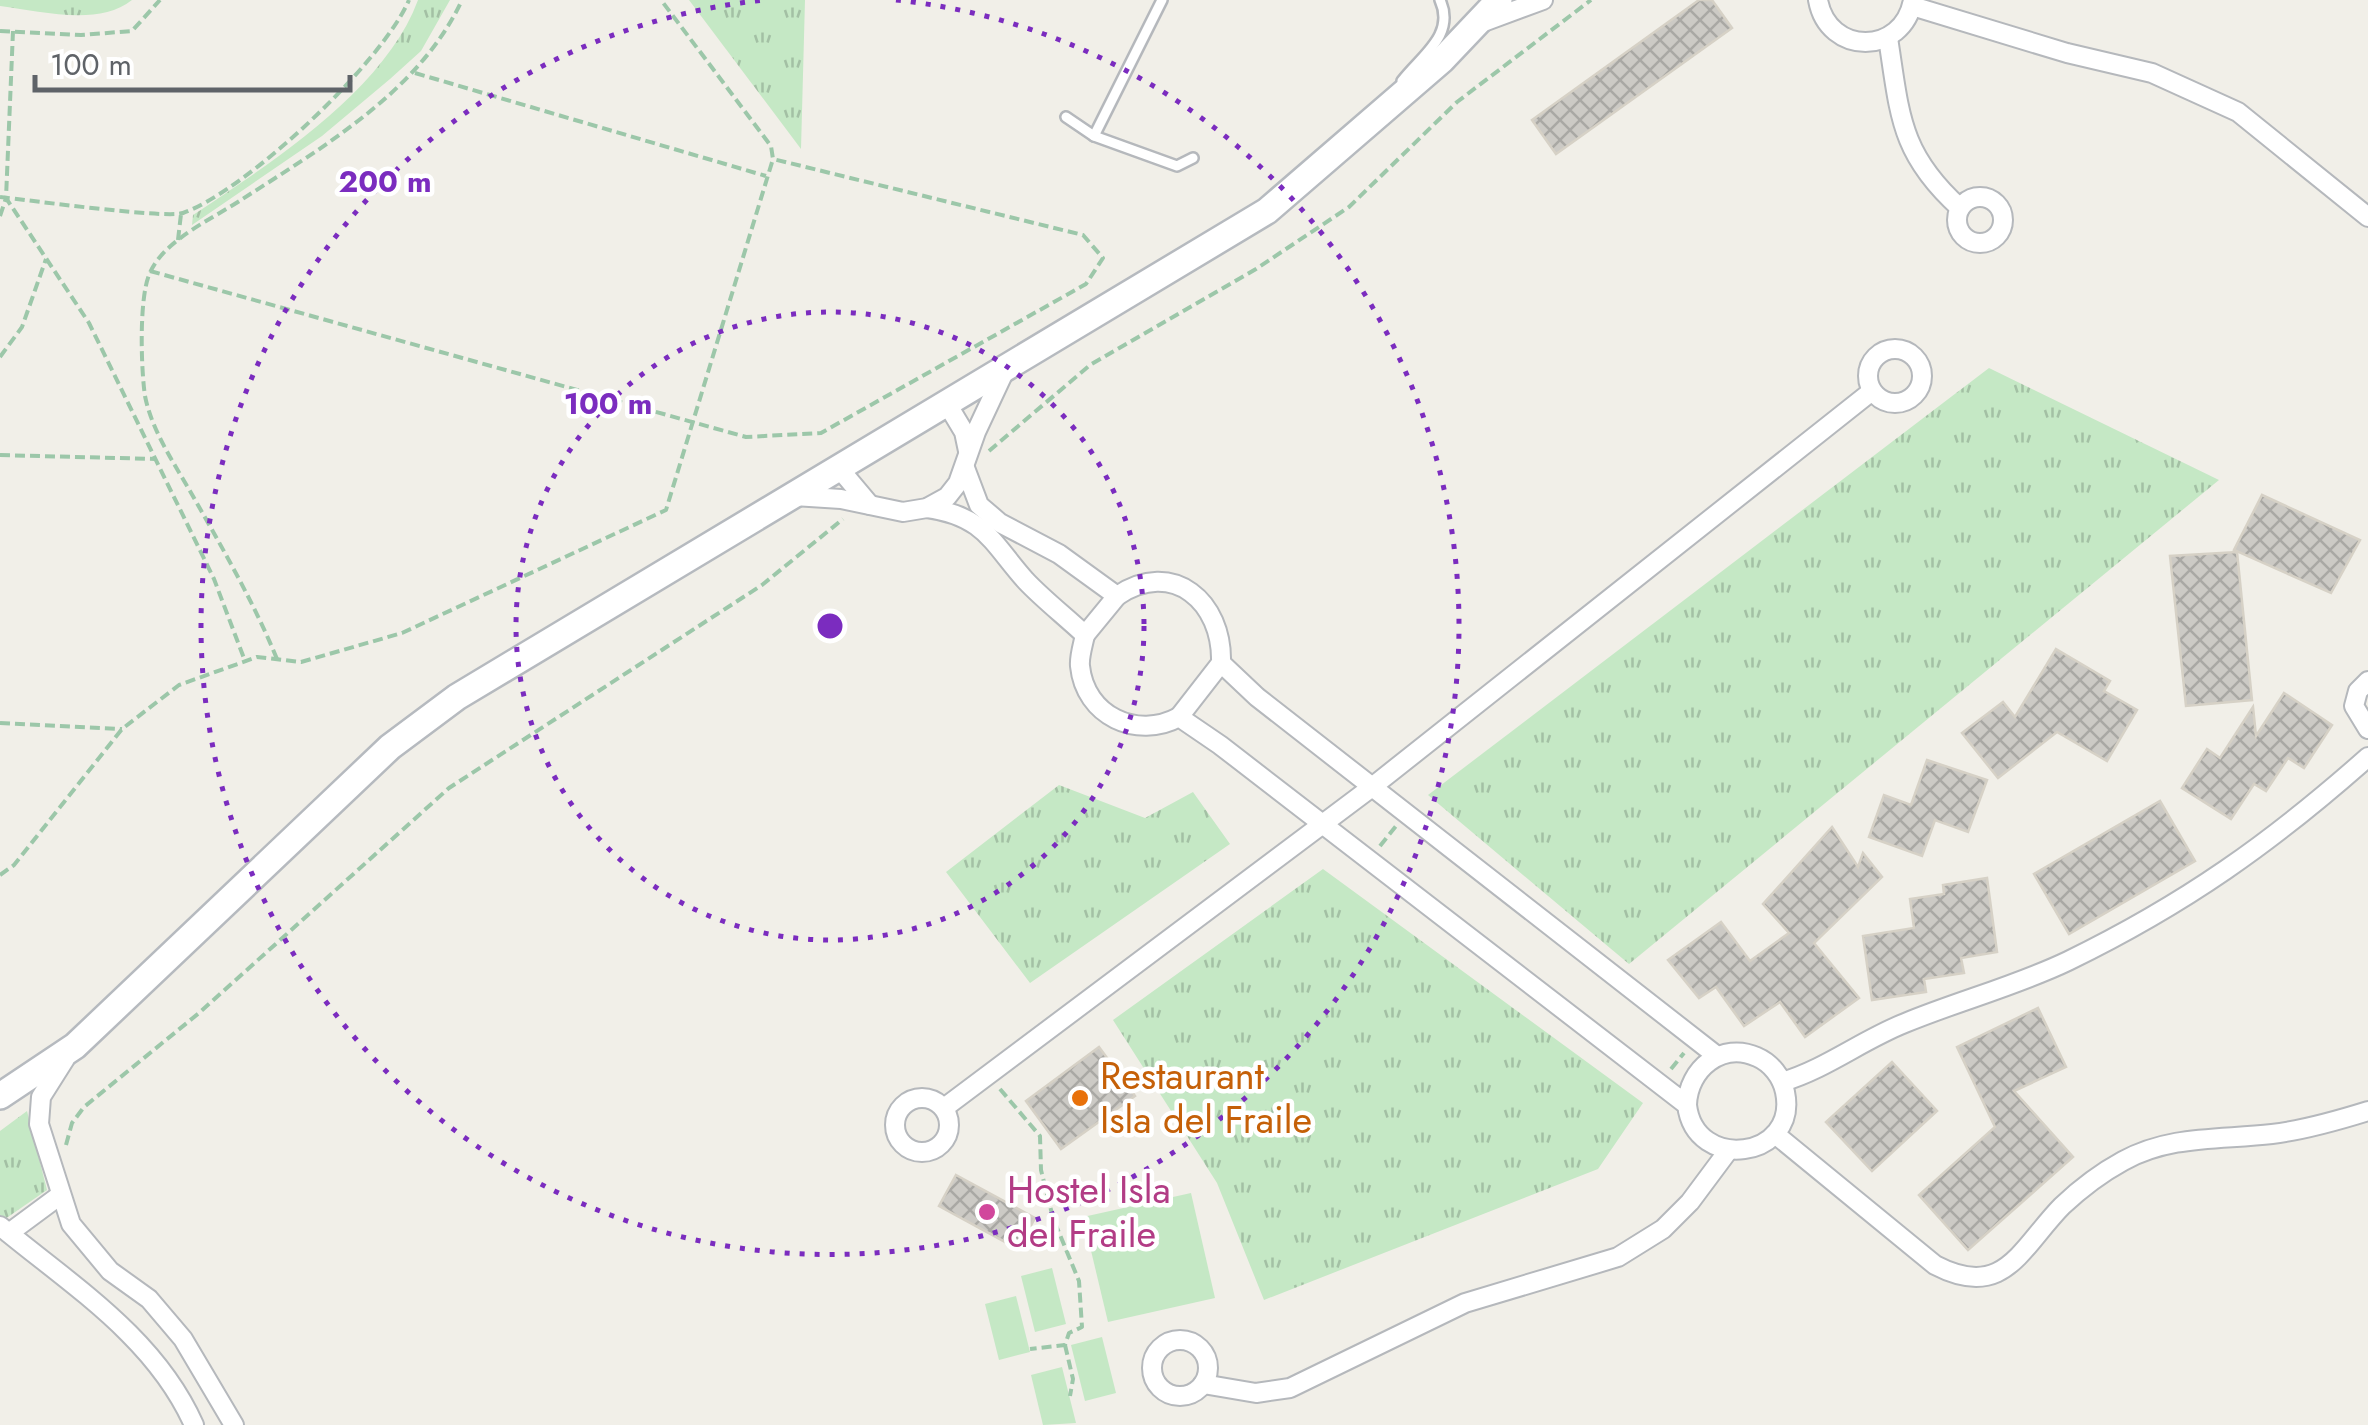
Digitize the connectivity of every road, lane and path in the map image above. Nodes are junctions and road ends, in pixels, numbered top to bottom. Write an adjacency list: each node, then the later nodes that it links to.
1 (160, 0): 14 (path)
2 (409, 0): 25 (path)
3 (462, 0): 16 (path)
4 (661, 0): 21 (path)
5 (1162, 0): 19 (lane)
6 (1440, 0): 17 (lane)
7 (1499, 0): 12 (main road)
8 (1543, 0): 12 (street)
9 (1591, 0): 37 (path)
10 (1818, 0): 15 (street)
11 (1913, 3): 15 (street); 27 (street)
12 (1476, 25): 17 (main road)
13 (0, 30): 14 (path)
14 (12, 31): 23 (path)
15 (1888, 38): 24 (street)
16 (416, 73): 22 (path); 28 (path)
17 (1379, 114): 32 (main road)
18 (1066, 117): 19 (lane)
19 (1094, 136): 20 (lane)
20 (1193, 158)
21 (773, 159): 22 (path); 35 (path)
22 (766, 176): 35 (path)
23 (3, 198): 25 (path); 26 (path); 29 (path)
24 (1960, 208)
25 (181, 214): 28 (path)
26 (0, 216)
27 (2368, 216)
28 (178, 241): 30 (path)
29 (46, 259): 31 (path); 38 (path)
30 (150, 272): 35 (path); 46 (path)
31 (0, 357)
32 (1008, 365): 34 (main road); 37 (street)
33 (1872, 391): 55 (street)
34 (946, 402): 37 (street); 39 (main road)
35 (692, 424): 46 (path)
36 (0, 455): 38 (path)
37 (973, 458): 42 (street); 44 (street)
38 (155, 459): 47 (path)
39 (838, 468): 40 (main road); 41 (street)
40 (794, 496): 41 (street); 61 (main road)
41 (872, 507): 42 (street)
42 (927, 508): 45 (street)
43 (854, 518): 71 (path)
44 (1117, 596): 45 (street); 48 (street)
45 (1085, 635): 50 (street)
46 (278, 659): 47 (path)
47 (245, 661): 52 (path)
48 (1221, 663): 50 (street); 55 (street)
49 (2368, 681): 53 (street)
50 (1179, 716): 57 (street)
51 (0, 722): 52 (path)
52 (122, 729): 59 (path)
53 (2368, 729)
54 (2368, 757): 64 (street)
55 (1372, 787): 56 (street); 57 (street)
56 (1406, 813): 58 (path); 60 (street)
57 (1321, 826): 58 (street); 63 (street)
58 (1368, 861): 65 (street)
59 (0, 875)
60 (1696, 1040): 62 (street); 65 (path)
61 (74, 1046): 66 (main road); 73 (street)
62 (1717, 1056): 64 (street); 67 (street)
63 (988, 1073): 68 (street); 75 (path)
64 (1782, 1082): 70 (street)
65 (1658, 1084): 67 (street)
66 (0, 1096)
67 (1687, 1105): 72 (street)
68 (944, 1108)
69 (2368, 1111): 70 (street)
70 (1775, 1134): 72 (street)
71 (64, 1151)
72 (1728, 1151): 77 (street)
73 (59, 1196): 74 (street); 80 (street)
74 (4, 1230): 79 (street)
75 (1065, 1344): 76 (path); 78 (path)
76 (1030, 1349)
77 (1203, 1384)
78 (1070, 1396)
79 (194, 1425)
80 (234, 1425)

